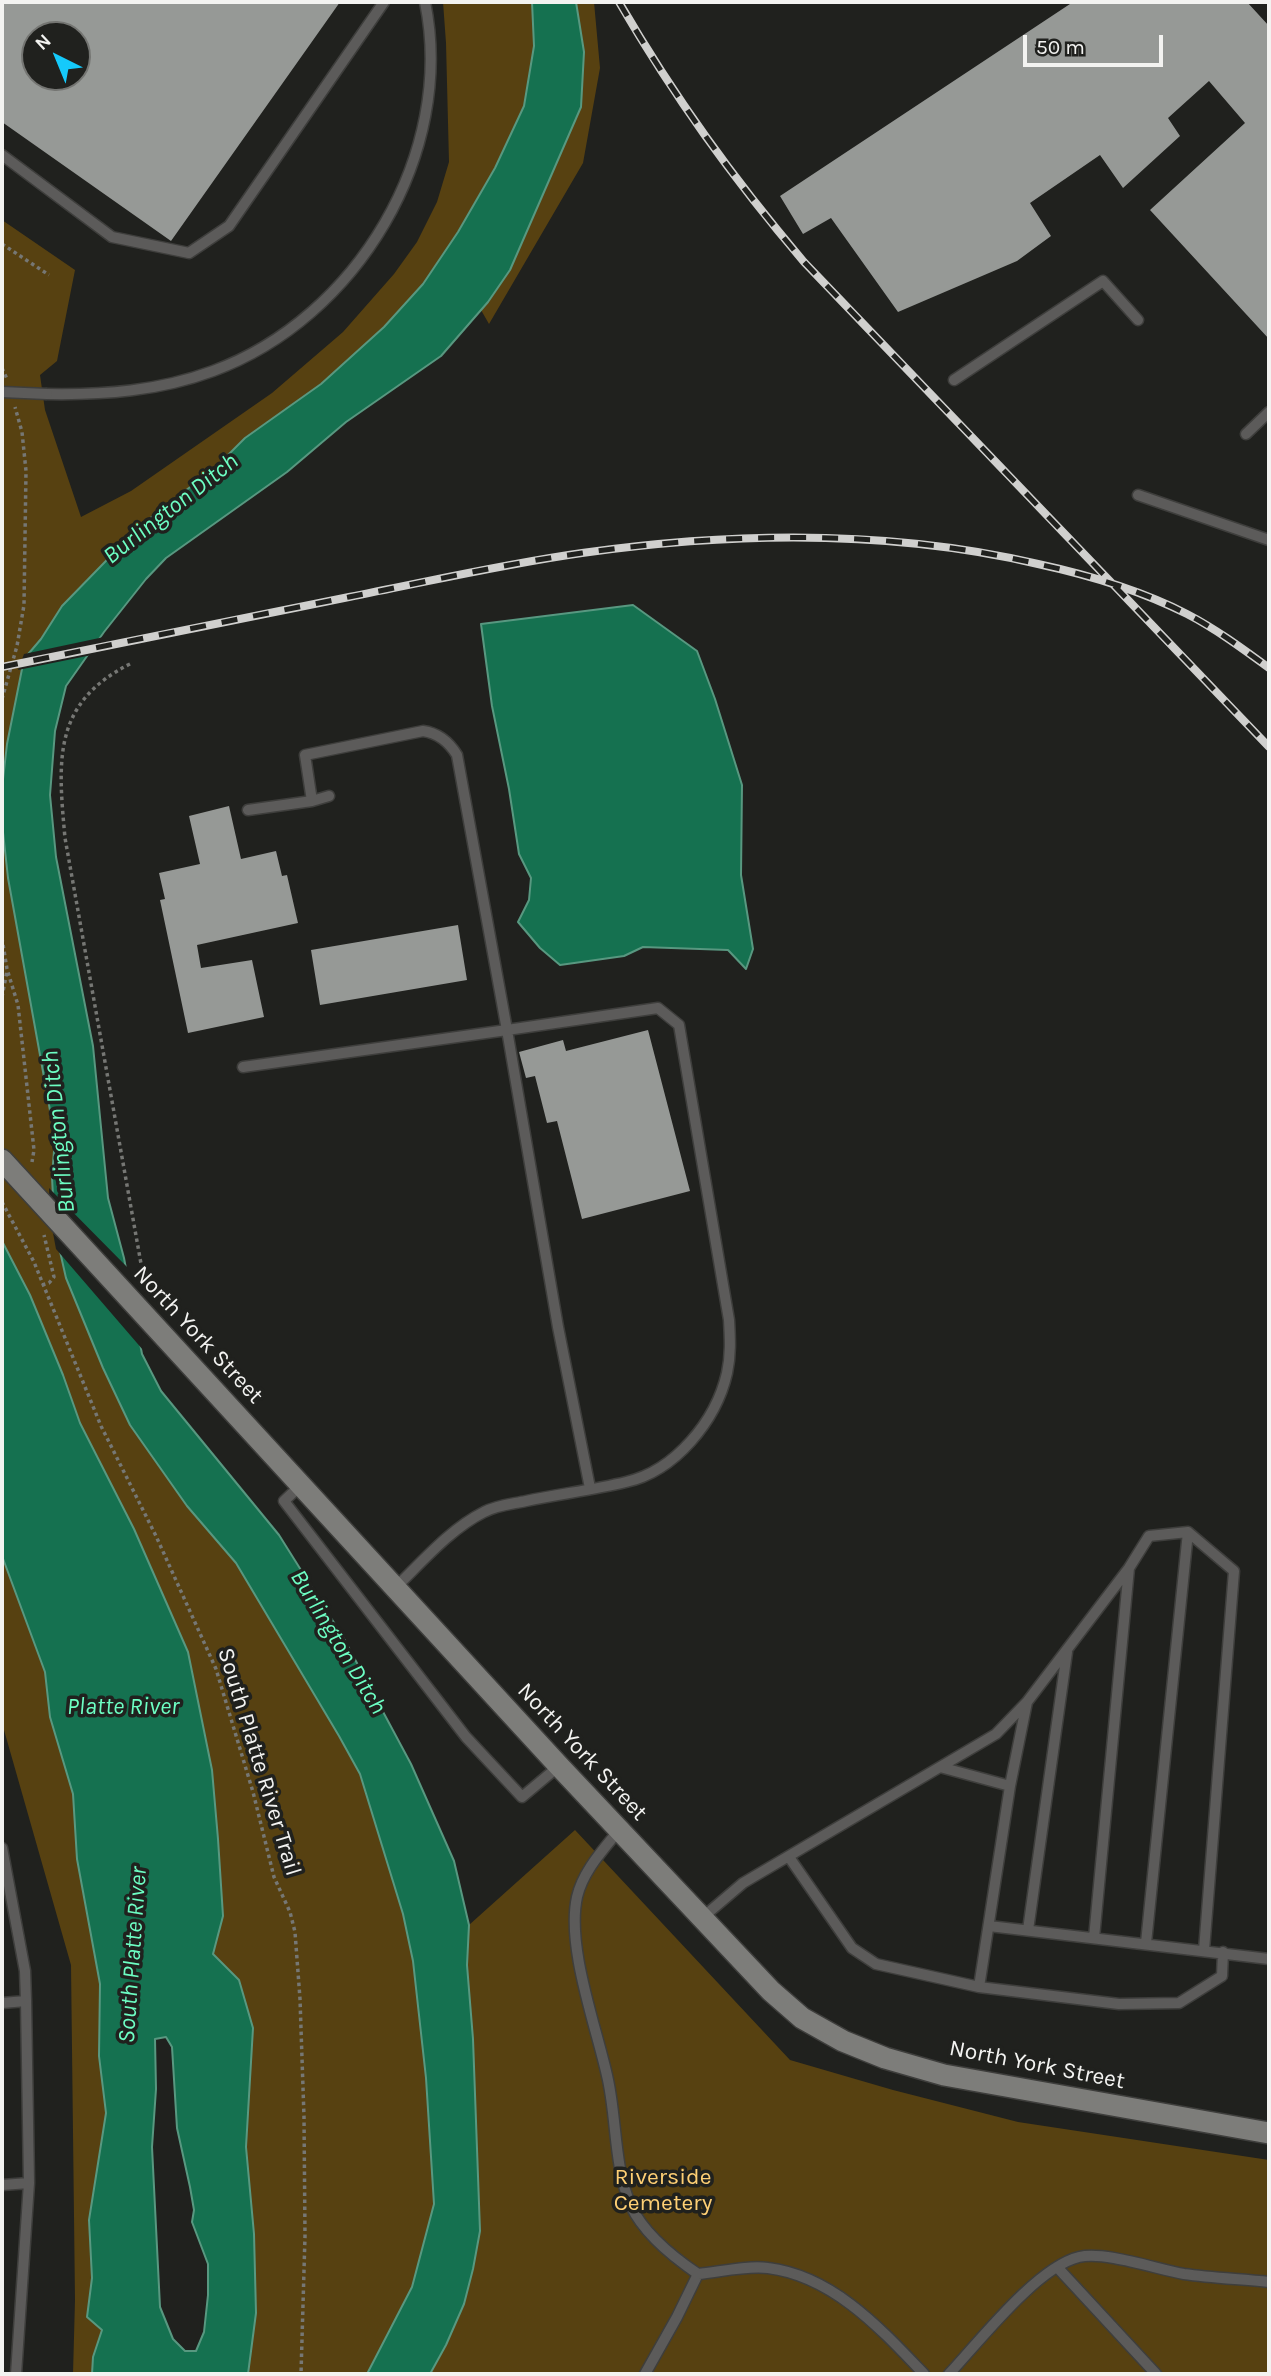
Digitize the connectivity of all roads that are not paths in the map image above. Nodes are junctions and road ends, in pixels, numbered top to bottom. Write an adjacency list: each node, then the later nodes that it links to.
1 (384, 2): 3 (lane)
2 (425, 2): 6 (lane, bridge)
3 (2, 155)
4 (1138, 320): 5 (lane)
5 (954, 380)
6 (6, 390)
7 (1269, 412): 8 (lane)
8 (1246, 434)
9 (1138, 495): 10 (lane)
10 (1269, 540)
11 (329, 796): 12 (lane)
12 (312, 801): 13 (lane); 14 (lane)
13 (247, 810)
14 (507, 1030): 15 (lane); 18 (lane); 18 (lane)
15 (243, 1067)
16 (2, 1160): 17 (main road, North York Street)
17 (301, 1485): 21 (main road, North York Street); 24 (lane)
18 (590, 1488): 21 (lane)
19 (1188, 1532): 20 (lane); 34 (lane); 35 (lane)
20 (1129, 1569): 22 (lane); 33 (lane)
21 (395, 1588): 24 (main road, North York Street)
22 (1067, 1650): 23 (lane); 32 (lane)
23 (1027, 1702): 25 (lane); 26 (lane)
24 (559, 1766): 27 (main road, North York Street)
25 (940, 1767): 26 (lane); 29 (lane)
26 (1010, 1786): 31 (lane)
27 (619, 1830): 30 (main road, North York Street); 45 (lane)
28 (2, 1849): 39 (lane)
29 (789, 1857): 30 (lane); 38 (lane)
30 (702, 1919): 41 (main road, North York Street)
31 (989, 1926): 32 (lane); 38 (lane)
32 (1028, 1930): 33 (lane)
33 (1094, 1938): 34 (lane)
34 (1146, 1943): 35 (lane)
35 (1204, 1950): 36 (lane)
36 (1223, 1952): 37 (lane); 38 (lane)
37 (1269, 1959)
38 (979, 1987)
39 (26, 2001): 40 (lane); 42 (lane)
40 (2, 2003)
41 (1269, 2133)
42 (29, 2183): 43 (lane); 47 (lane)
43 (2, 2185)
44 (1057, 2267): 46 (lane); 50 (lane); 51 (lane)
45 (698, 2274): 48 (lane); 49 (lane)
46 (1269, 2282)
47 (16, 2374)
48 (645, 2374)
49 (924, 2374)
50 (949, 2374)
51 (1156, 2374)

